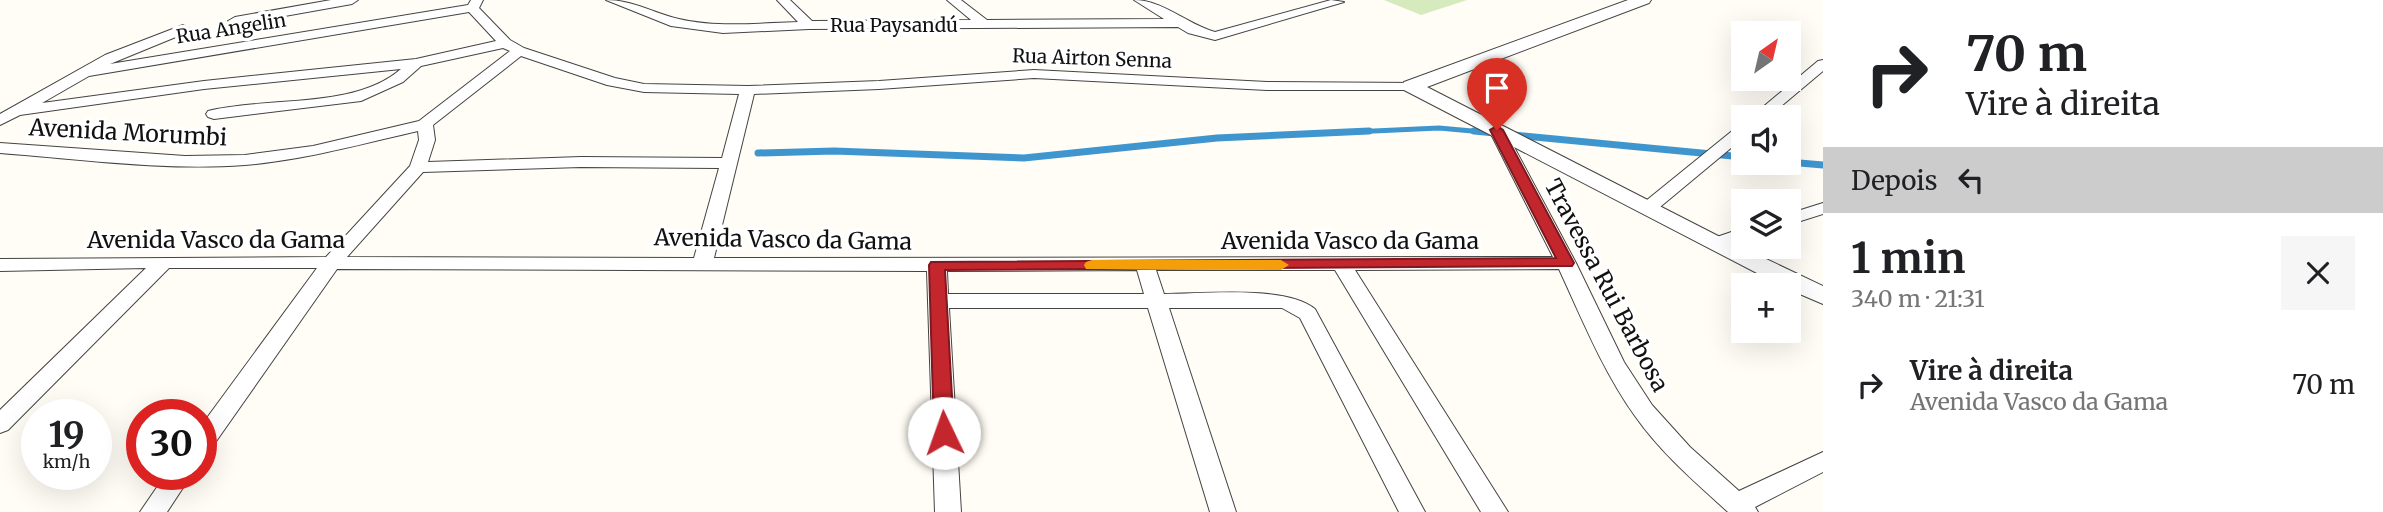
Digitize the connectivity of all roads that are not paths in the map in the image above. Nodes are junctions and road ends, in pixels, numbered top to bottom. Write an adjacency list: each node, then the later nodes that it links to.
1 (352, 0): 9 (street)
2 (612, 0): 13 (street, Rua Paysandú)
3 (783, 0): 13 (street)
4 (953, 0): 12 (street)
5 (1140, 0): 11 (street)
6 (1643, 0): 20 (street, Rua Airton Senna)
7 (1338, 2): 11 (street)
8 (475, 4): 15 (street, Rua Angelin); 16 (street, Rua Airton Senna)
9 (272, 13): 10 (street); 15 (street)
10 (236, 21)
11 (1181, 23): 12 (street, Rua Paysandú)
12 (984, 24): 13 (street, Rua Paysandú)
13 (809, 25)
14 (183, 29): 19 (street)
15 (274, 41): 19 (street, Rua Angelin)
16 (512, 47): 17 (street); 21 (street, Rua Airton Senna); 26 (street, Avenida Morumbi)
17 (416, 63): 23 (street); 24 (street)
18 (1823, 64): 22 (street)
19 (80, 73): 23 (street)
20 (1411, 86): 21 (street, Rua Airton Senna); 27 (street)
21 (748, 90): 31 (street)
22 (1773, 105)
23 (16, 111): 25 (street)
24 (215, 114)
25 (0, 120)
26 (425, 124): 29 (street, Avenida Morumbi); 32 (street)
27 (1503, 134): 33 (street); 41 (street, Travessa Rui Barbosa)
28 (1731, 140): 30 (street)
29 (0, 148)
30 (1714, 155): 33 (street)
31 (731, 163): 32 (street); 40 (street)
32 (418, 167): 39 (street)
33 (1648, 208): 37 (street)
34 (1823, 208): 35 (street)
35 (1801, 216)
36 (1731, 238): 37 (street)
37 (1715, 243): 46 (street)
38 (164, 262): 39 (street, Avenida Vasco da Gama); 42 (street, Avenida Vasco da Gama); 50 (street)
39 (332, 262): 40 (street, Avenida Vasco da Gama); 49 (street)
40 (703, 262): 43 (street, Avenida Vasco da Gama)
41 (1566, 263): 45 (street, Avenida Vasco da Gama); 53 (street, Travessa Rui Barbosa)
42 (0, 265)
43 (937, 265): 44 (street, Avenida Vasco da Gama); 48 (street)
44 (1145, 265): 45 (street, Avenida Vasco da Gama); 47 (street)
45 (1342, 265): 58 (street)
46 (1823, 296)
47 (1156, 300): 48 (street); 56 (street); 57 (street)
48 (938, 301): 55 (street)
49 (217, 422)
50 (0, 424)
51 (1823, 461): 53 (street)
52 (169, 490): 54 (street)
53 (1741, 508)
54 (153, 512)
55 (948, 512)
56 (1223, 512)
57 (1412, 512)
58 (1495, 512)

